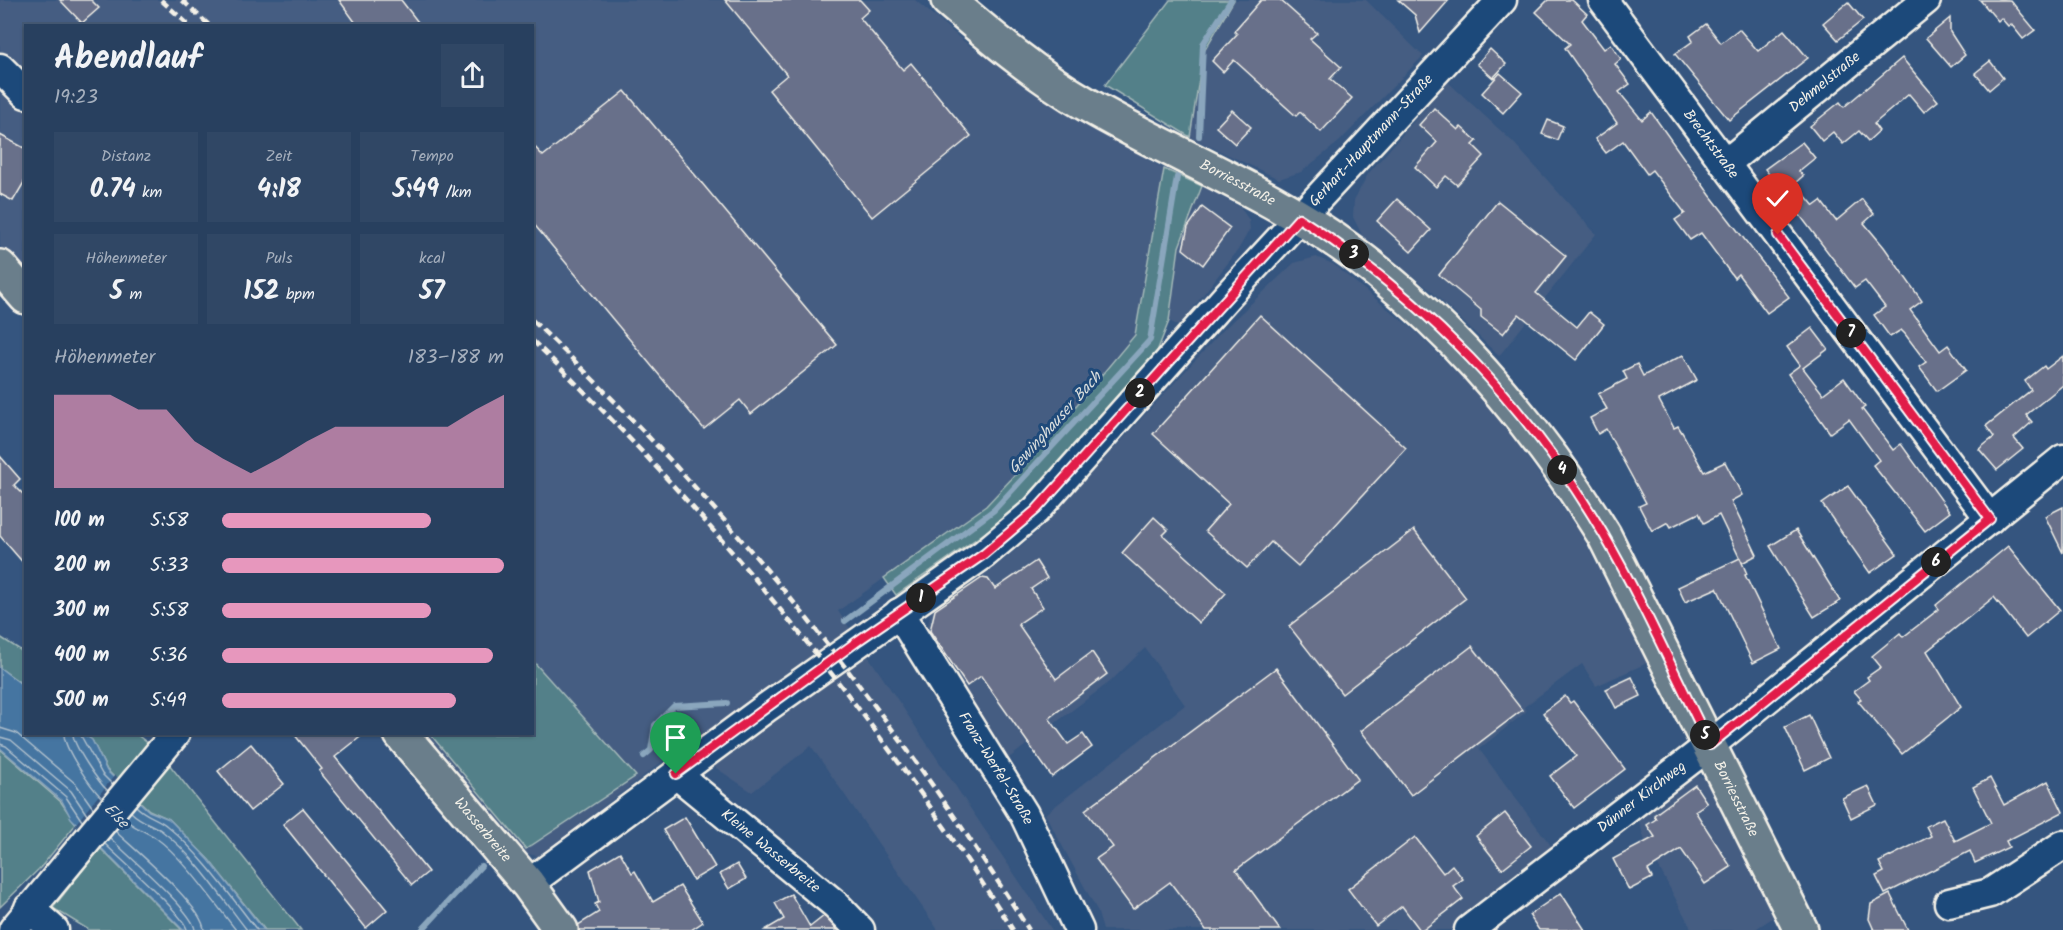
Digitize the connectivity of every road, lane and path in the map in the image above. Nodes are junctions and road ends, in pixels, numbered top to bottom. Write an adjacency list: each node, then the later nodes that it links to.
1 (948, 0): 8 (main road, Borriesstraße)
2 (1502, 0): 8 (street, Gerhart-Hauptmann-Straße)
3 (1603, 0): 7 (street, Brechtstraße)
4 (1926, 0): 7 (street, Dehmelstraße)
5 (0, 68): 6 (street)
6 (24, 92)
7 (1725, 164): 12 (street, Brechtstraße)
8 (1299, 218): 13 (street, Gerhart-Hauptmann-Straße); 16 (main road, Borriesstraße)
9 (0, 267): 10 (main road)
10 (24, 295)
11 (2063, 459): 12 (street, Dünner Kirchweg)
12 (1990, 519): 16 (street, Dünner Kirchweg)
13 (899, 613): 17 (street, Gerhart-Hauptmann-Straße); 25 (street, Franz-Werfel-Straße)
14 (174, 735): 21 (street)
15 (402, 735): 19 (main road, Wasserbreite)
16 (1710, 745): 26 (street, Dünner Kirchweg); 27 (main road, Borriesstraße)
17 (676, 774): 19 (street, Gerhart-Hauptmann-Straße); 24 (street, Kleine Wasserbreite)
18 (2063, 845): 20 (street)
19 (528, 884): 23 (main road, Wasserbreite)
20 (1949, 903)
21 (21, 919): 22 (street)
22 (54, 930)
23 (561, 930)
24 (860, 930)
25 (1079, 930)
26 (1469, 930)
27 (1801, 930)

